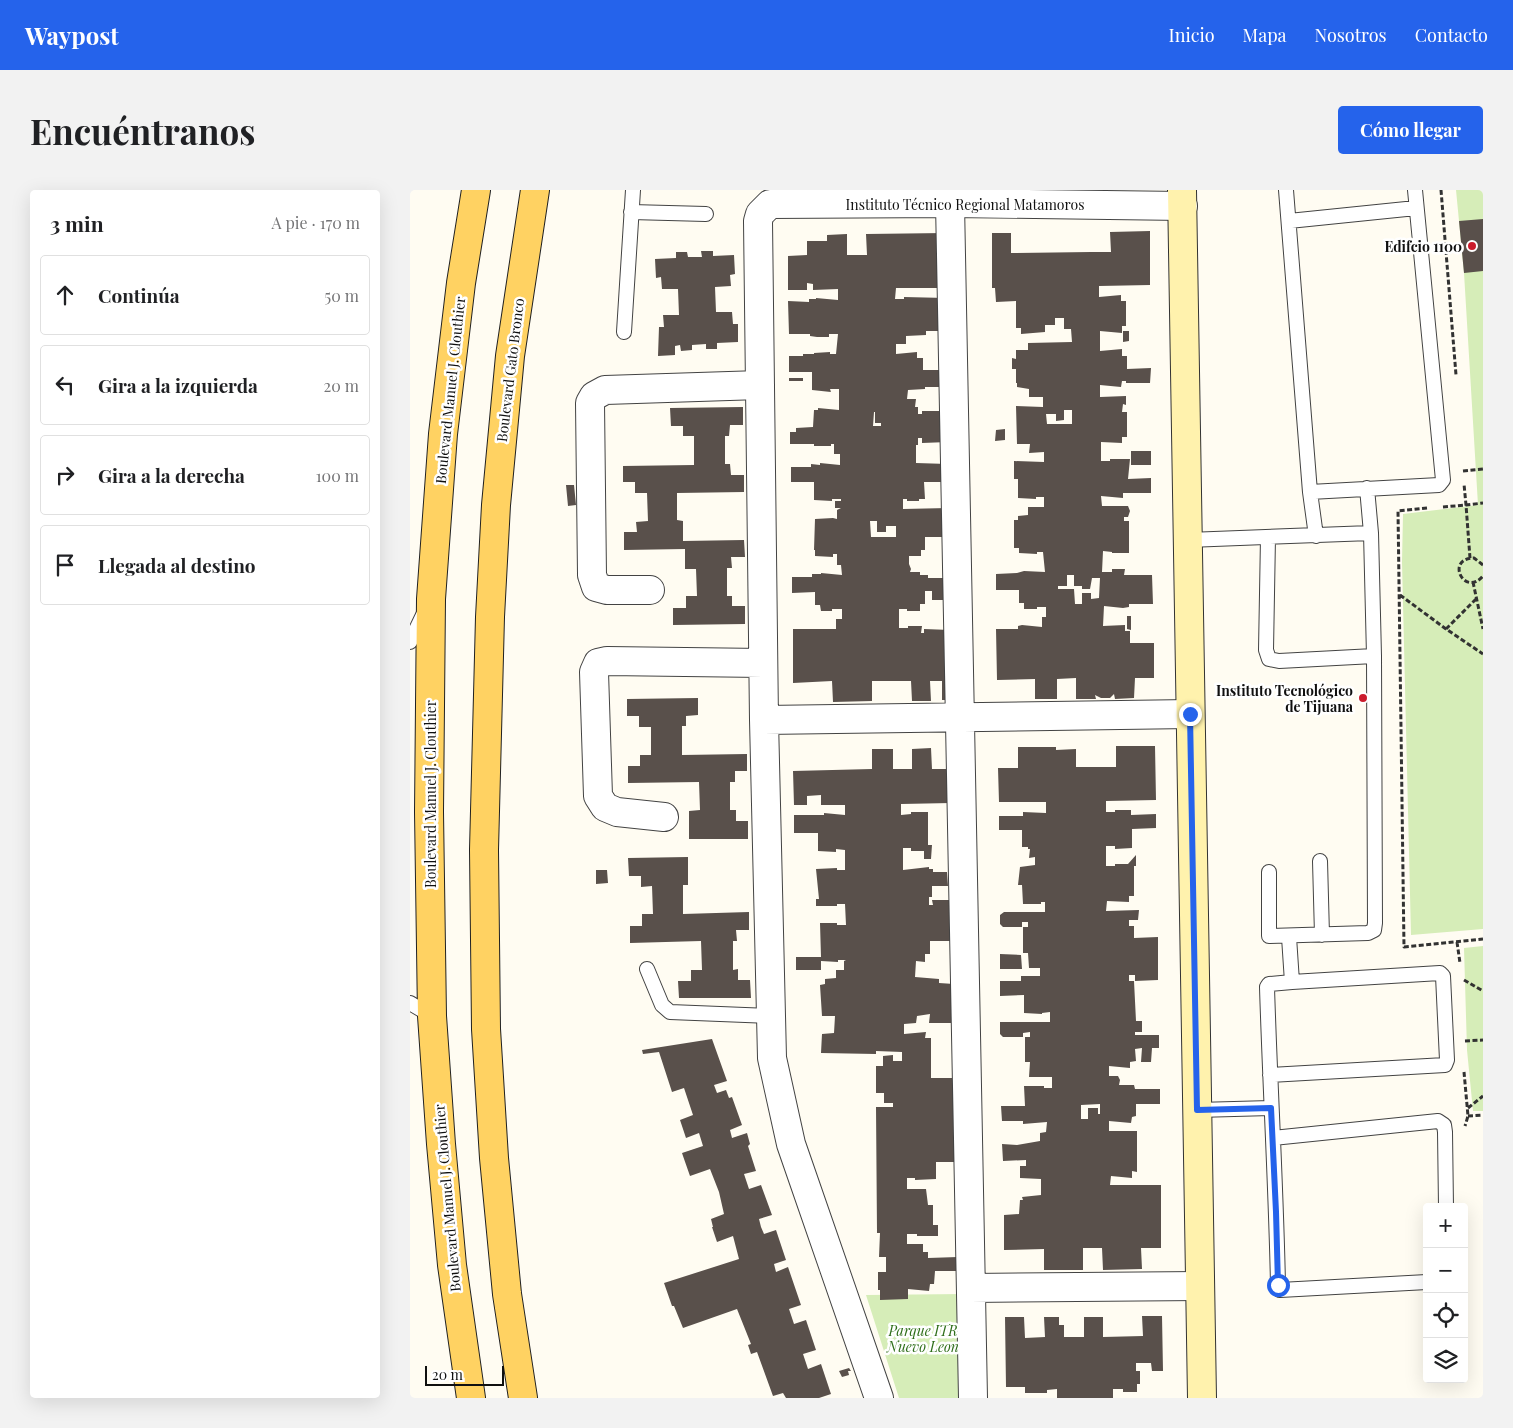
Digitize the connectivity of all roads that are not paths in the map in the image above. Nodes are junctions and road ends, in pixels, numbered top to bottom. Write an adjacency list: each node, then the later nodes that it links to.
1 (476, 190): 21 (main road, Boulevard Manuel J. Clouthier)
2 (535, 190): 46 (main road, Boulevard Gato Bronco)
3 (633, 190): 9 (lane)
4 (1286, 190): 11 (lane)
5 (1415, 190): 8 (lane)
6 (1182, 198): 7 (street, Instituto Técnico Regional Matamoros); 19 (street)
7 (950, 204): 13 (street, Instituto Técnico Regional Matamoros); 26 (street)
8 (1416, 208): 11 (lane); 14 (lane)
9 (632, 212): 10 (lane); 12 (lane)
10 (706, 214)
11 (1289, 221): 15 (lane)
12 (624, 332)
13 (760, 385): 20 (street); 24 (street)
14 (1367, 488): 15 (lane); 16 (lane)
15 (1310, 492): 17 (lane)
16 (1371, 534): 17 (lane); 23 (lane)
17 (1316, 536): 18 (lane)
18 (1268, 537): 19 (lane); 23 (lane)
19 (1188, 540): 25 (street)
20 (650, 590)
21 (431, 599): 22 (lane); 35 (main road, Boulevard Manuel J. Clouthier)
22 (410, 642)
23 (1374, 656): 31 (lane)
24 (763, 663): 27 (street); 28 (street)
25 (1190, 714): 26 (street); 39 (street)
26 (960, 717): 27 (street); 44 (street)
27 (764, 720): 36 (street)
28 (664, 817)
29 (1320, 861): 31 (lane)
30 (1269, 872): 32 (lane)
31 (1322, 935): 32 (lane)
32 (1290, 937): 34 (lane)
33 (647, 969): 36 (lane)
34 (1292, 982): 37 (lane); 37 (lane)
35 (421, 1009): 45 (main road, Boulevard Manuel J. Clouthier)
36 (770, 1016): 47 (street)
37 (1270, 1075): 38 (lane)
38 (1271, 1108): 39 (lane); 40 (lane)
39 (1197, 1110): 43 (street)
40 (1273, 1138): 41 (lane); 42 (lane)
41 (1446, 1203)
42 (1423, 1282)
43 (1200, 1286): 44 (street); 49 (street)
44 (971, 1288): 48 (street)
45 (471, 1398)
46 (523, 1398)
47 (879, 1398)
48 (973, 1398)
49 (1202, 1398)

